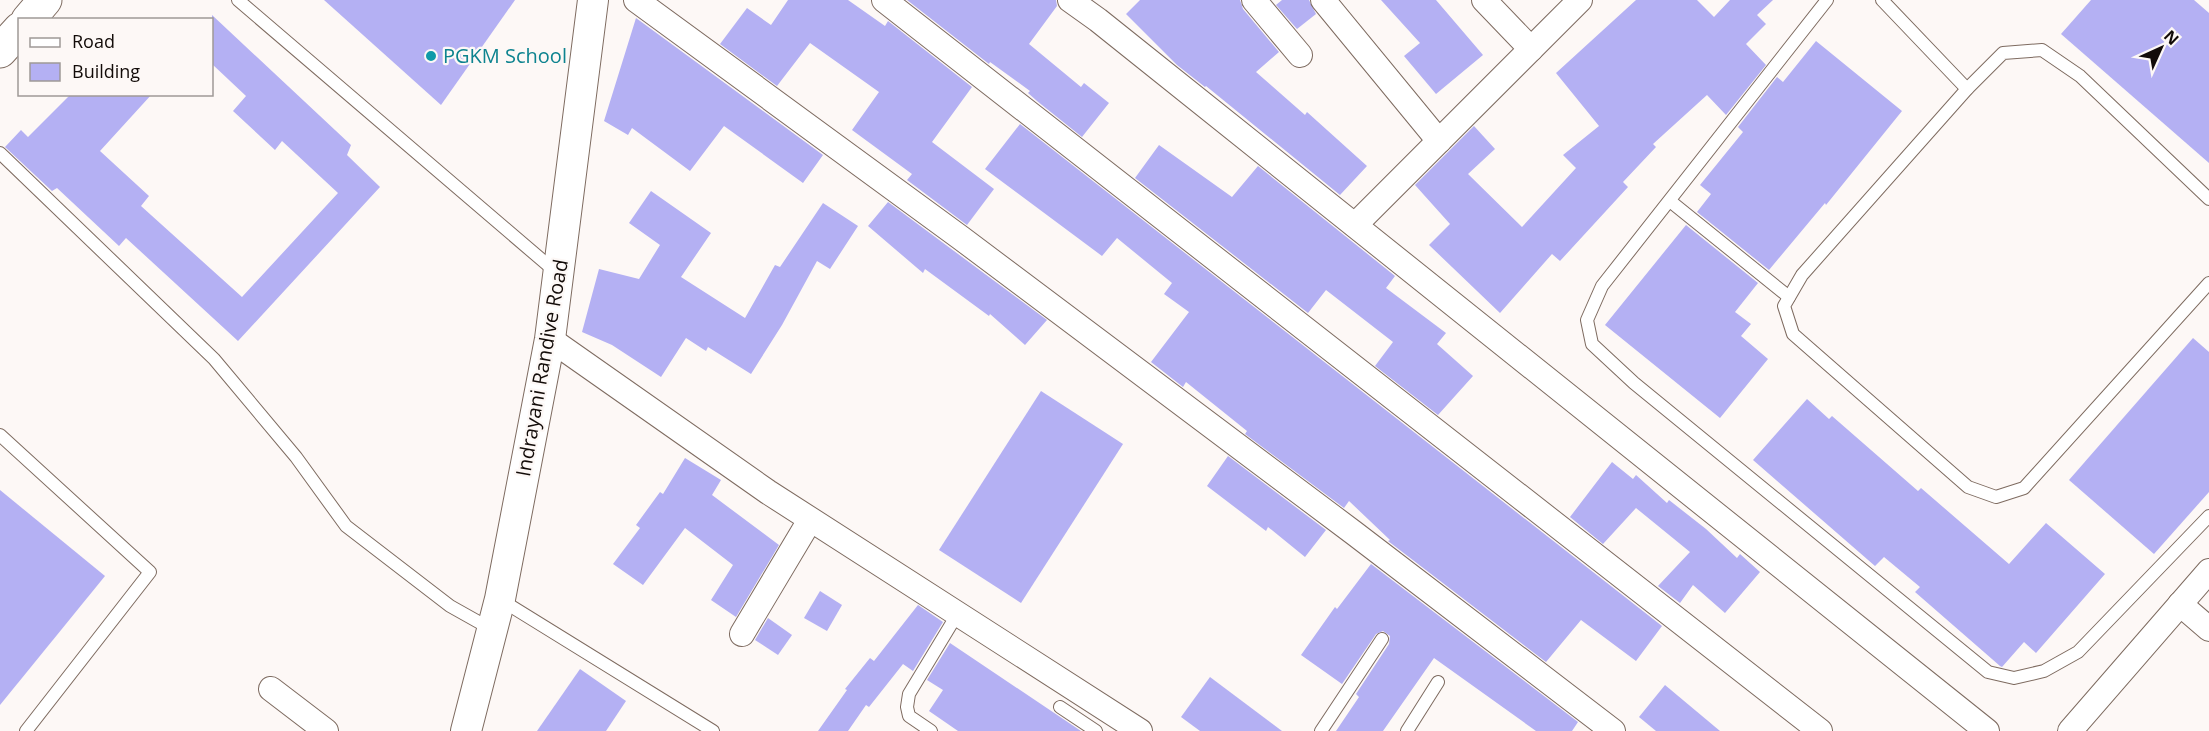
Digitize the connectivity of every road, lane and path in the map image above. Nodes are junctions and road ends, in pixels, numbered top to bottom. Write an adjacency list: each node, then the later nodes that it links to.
1 (238, 0): 22 (lane)
2 (593, 0): 22 (street, Indrayani Randive Road)
3 (636, 0): 50 (street)
4 (884, 0): 51 (street)
5 (1070, 0): 21 (street)
6 (1254, 0): 15 (street)
7 (1323, 0): 17 (street)
8 (1484, 0): 13 (street)
9 (1580, 0): 13 (street)
10 (1827, 0): 20 (lane)
11 (1882, 0): 16 (lane)
12 (18, 28): 14 (main road)
13 (1531, 49): 17 (street)
14 (0, 51)
15 (1300, 55)
16 (1967, 89): 19 (lane); 24 (lane)
17 (1439, 141): 21 (street)
18 (0, 153): 34 (lane)
19 (2209, 199)
20 (1670, 201): 24 (lane); 27 (lane)
21 (1355, 225): 52 (street)
22 (559, 274): 25 (street, Indrayani Randive Road)
23 (2209, 284): 24 (lane)
24 (1789, 297)
25 (550, 339): 28 (street); 30 (street, Indrayani Randive Road)
26 (0, 435): 41 (lane)
27 (2209, 516)
28 (810, 520): 32 (street); 35 (street)
29 (2209, 571): 31 (street)
30 (500, 599): 34 (street, Indrayani Randive Road); 40 (lane)
31 (2180, 604): 33 (street); 53 (street)
32 (958, 613): 45 (lane); 47 (street)
33 (2209, 629)
34 (492, 630): 43 (street, Indrayani Randive Road)
35 (742, 634)
36 (1382, 639): 48 (lane)
37 (1438, 682): 49 (lane)
38 (271, 689): 42 (street)
39 (1060, 707): 46 (lane)
40 (694, 726): 44 (lane)
41 (26, 731)
42 (326, 731)
43 (466, 731)
44 (713, 731)
45 (931, 731)
46 (1096, 731)
47 (1140, 731)
48 (1321, 731)
49 (1407, 731)
50 (1613, 731)
51 (1820, 731)
52 (1987, 731)
53 (2070, 731)

